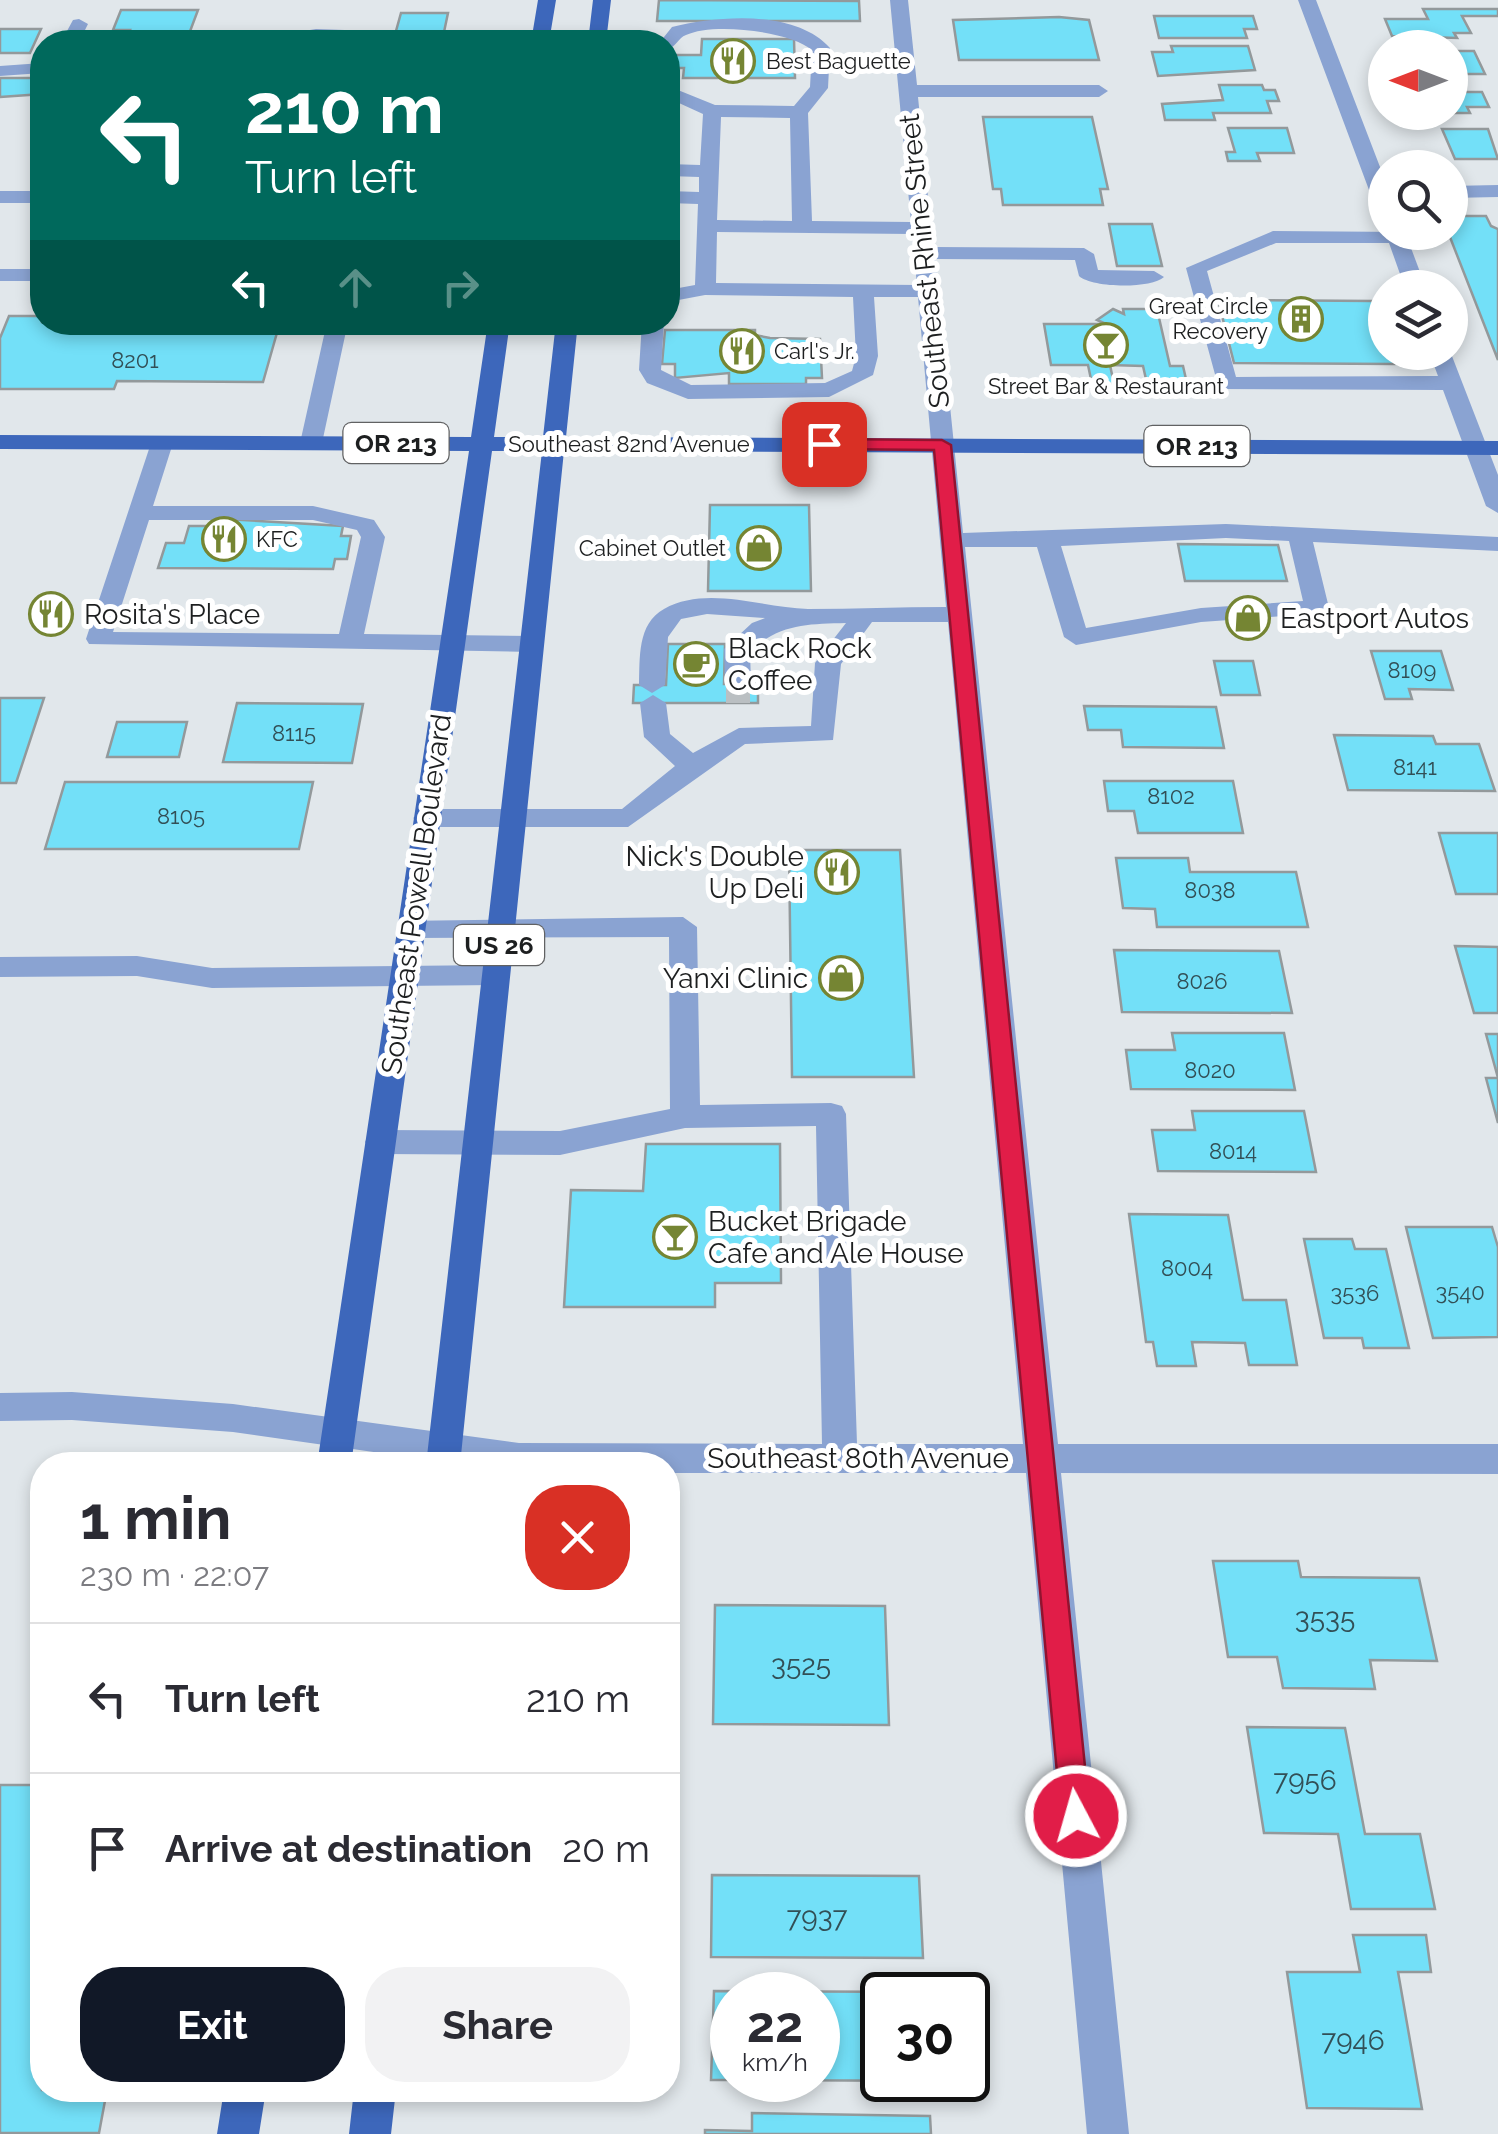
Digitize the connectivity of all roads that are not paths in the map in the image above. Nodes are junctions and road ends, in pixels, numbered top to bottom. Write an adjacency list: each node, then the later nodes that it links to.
1 (546, 0): 7 (main road)
2 (602, 0): 8 (main road)
3 (899, 0): 12 (street, Southeast Rhine Street)
4 (1307, 0): 17 (street)
5 (79, 24): 6 (street)
6 (76, 30)
7 (542, 30)
8 (598, 30)
9 (680, 31): 16 (street)
10 (30, 69): 11 (street)
11 (0, 71)
12 (908, 91): 13 (street); 29 (street, Southeast Rhine Street)
13 (1098, 91)
14 (680, 96): 15 (street)
15 (712, 111): 16 (street); 19 (street)
16 (798, 112): 27 (street)
17 (1368, 158)
18 (680, 170): 19 (street)
19 (710, 171): 25 (street)
20 (1498, 191): 21 (street)
21 (1468, 192)
22 (0, 197): 23 (street)
23 (30, 197)
24 (680, 197): 25 (street)
25 (708, 198): 26 (street)
26 (707, 226): 27 (street); 33 (street)
27 (802, 227): 29 (street)
28 (1368, 235): 42 (street)
29 (922, 240): 32 (street); 35 (street, Southeast Rhine Street)
30 (0, 275): 31 (street)
31 (30, 275)
32 (1154, 278)
33 (704, 289): 34 (street); 36 (street)
34 (863, 290): 35 (street); 40 (street)
35 (928, 290): 48 (street, Southeast Rhine Street)
36 (680, 294)
37 (335, 335): 45 (street)
38 (497, 335): 46 (main road, Southeast Powell Boulevard)
39 (566, 335): 47 (main road, US 26)
40 (652, 335)
41 (1447, 370): 42 (street)
42 (1452, 383): 49 (street)
43 (0, 442): 44 (main road, Southeast 82nd Avenue / OR 213)
44 (162, 443): 45 (main road, Southeast 82nd Avenue / OR 213); 51 (street)
45 (310, 443): 46 (main road, Southeast 82nd Avenue / OR 213)
46 (481, 443): 47 (main road, Southeast 82nd Avenue / OR 213); 60 (main road, Southeast Powell Boulevard)
47 (554, 443): 48 (main road, Southeast 82nd Avenue / OR 213); 61 (main road, US 26)
48 (942, 445): 49 (main road, Southeast 82nd Avenue / OR 213); 53 (street, Southeast Rhine Street)
49 (1487, 448): 50 (street)
50 (1498, 506)
51 (140, 513): 59 (street); 59 (street)
52 (1299, 536): 54 (street); 54 (street); 55 (street)
53 (951, 540): 54 (street); 56 (street, Southeast Rhine Street)
54 (1047, 540)
55 (1498, 544)
56 (958, 614): 57 (street); 80 (street, Southeast Rhine Street)
57 (865, 615): 58 (street); 62 (street)
58 (800, 616): 62 (street); 63 (street)
59 (350, 642): 60 (street)
60 (451, 643): 61 (street); 64 (main road, Southeast Powell Boulevard)
61 (532, 644): 65 (main road, US 26)
62 (739, 736): 63 (street)
63 (692, 766): 65 (street)
64 (426, 818): 65 (street); 66 (main road, Southeast Powell Boulevard)
65 (513, 818): 67 (main road, US 26)
66 (411, 928): 67 (street); 70 (main road, Southeast Powell Boulevard)
67 (501, 928): 69 (main road, US 26); 71 (street)
68 (0, 967): 70 (street)
69 (496, 974): 70 (street); 73 (main road, US 26)
70 (404, 976): 72 (main road, Southeast Powell Boulevard)
71 (685, 1116): 73 (street); 79 (street)
72 (380, 1142): 73 (street); 75 (main road, Southeast Powell Boulevard)
73 (478, 1142): 77 (main road, US 26)
74 (0, 1407): 75 (street, Southeast 80th Avenue)
75 (337, 1448): 76 (street, Southeast 80th Avenue)
76 (390, 1452)
77 (444, 1452)
78 (680, 1457): 79 (street, Southeast 80th Avenue)
79 (840, 1457): 80 (street, Southeast 80th Avenue)
80 (1040, 1458): 81 (street, Southeast 80th Avenue); 86 (street, Southeast Rhine Street)
81 (1498, 1460)
82 (243, 2102): 84 (main road)
83 (374, 2102): 85 (main road)
84 (238, 2134)
85 (370, 2134)
86 (1108, 2134)

